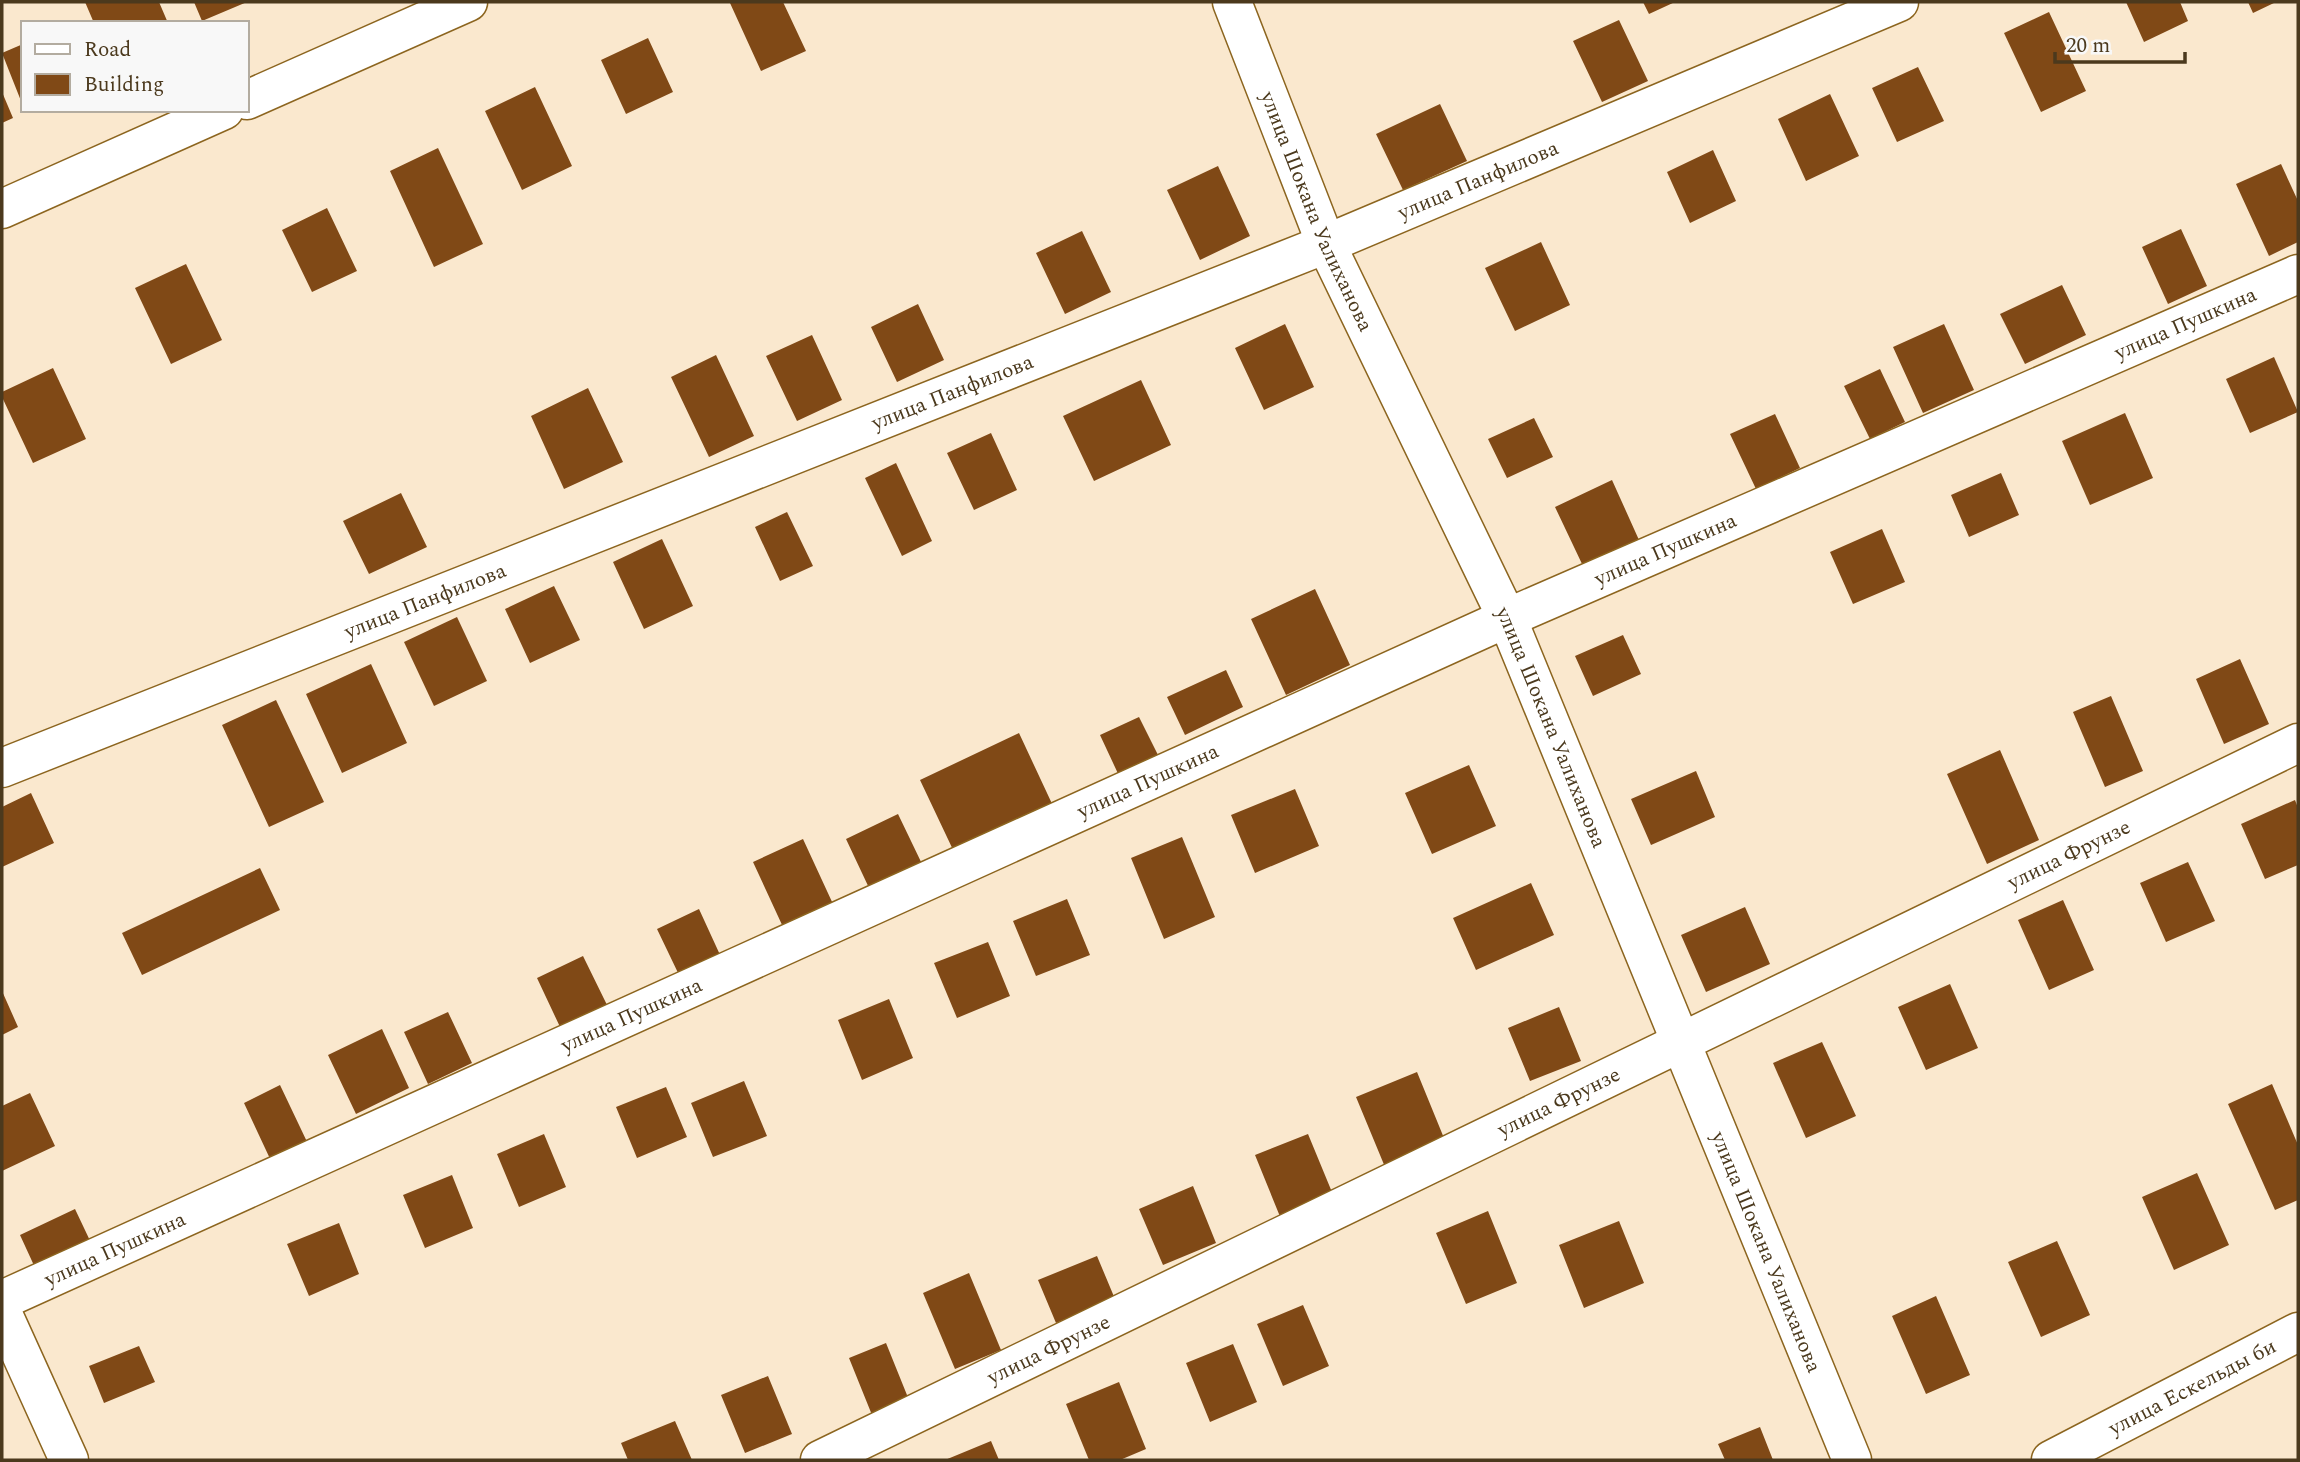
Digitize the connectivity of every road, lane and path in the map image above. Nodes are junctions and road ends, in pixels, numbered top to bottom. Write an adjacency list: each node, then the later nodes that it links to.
1 (468, 2): 4 (street)
2 (1231, 2): 7 (street, улица Шокана Уалиханова)
3 (1899, 2): 7 (street, улица Панфилова)
4 (248, 100)
5 (219, 112): 6 (street)
6 (2, 209)
7 (1326, 244): 9 (street, улица Шокана Уалиханова); 11 (street, улица Панфилова)
8 (2298, 274): 9 (street, улица Пушкина)
9 (1507, 618): 12 (street, улица Шокана Уалиханова); 13 (street, улица Пушкина)
10 (2298, 743): 12 (street, улица Фрунзе)
11 (2, 768)
12 (1680, 1045): 17 (street, улица Фрунзе); 18 (street, улица Шокана Уалиханова)
13 (2, 1300)
14 (2298, 1332): 19 (street, улица Ескельды би)
15 (6, 1333): 16 (street)
16 (69, 1460)
17 (820, 1460)
18 (1852, 1460)
19 (2051, 1460)

